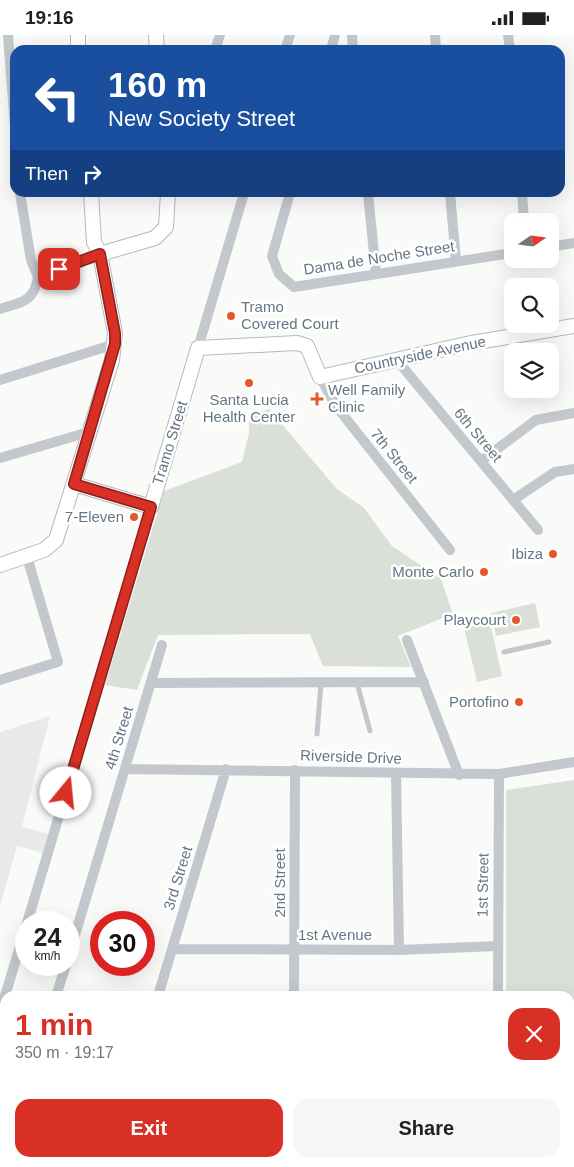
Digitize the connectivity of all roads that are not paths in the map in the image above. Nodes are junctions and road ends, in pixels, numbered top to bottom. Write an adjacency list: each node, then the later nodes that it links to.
1 (8, 35): 2 (street)
2 (5, 50): 3 (street)
3 (10, 88)
4 (21, 197): 19 (street)
5 (91, 197): 15 (street)
6 (168, 197): 15 (street)
7 (243, 197): 23 (street, Tramo Street)
8 (289, 197): 18 (street, Dama de Noche Street)
9 (368, 197): 18 (street)
10 (450, 197): 17 (street)
11 (522, 197): 12 (street)
12 (523, 213)
13 (574, 243): 14 (street)
14 (559, 246)
15 (100, 254): 19 (street); 22 (street)
16 (504, 254): 17 (street, Dama de Noche Street)
17 (456, 261): 18 (street, Dama de Noche Street)
18 (376, 274)
19 (38, 277): 20 (street)
20 (0, 309)
21 (574, 326): 24 (street, Countryside Avenue)
22 (115, 344): 26 (street); 28 (street)
23 (198, 348): 25 (street); 34 (street, Tramo Street)
24 (396, 359): 25 (street, Countryside Avenue); 30 (street, 6th Street)
25 (320, 377): 36 (street, 7th Street)
26 (0, 380)
27 (574, 413): 30 (street)
28 (90, 432): 29 (street); 32 (street)
29 (0, 458)
30 (481, 461): 33 (street, 6th Street)
31 (574, 469): 33 (street)
32 (74, 484): 34 (street); 37 (street)
33 (513, 500): 35 (street, 6th Street)
34 (151, 507): 57 (street, Tramo Street)
35 (538, 530)
36 (450, 550)
37 (27, 557): 38 (street); 43 (street)
38 (0, 565)
39 (407, 640): 44 (street)
40 (549, 642): 42 (lane)
41 (162, 645): 45 (street, 4th Street)
42 (504, 652)
43 (0, 680)
44 (424, 682): 47 (street); 56 (street)
45 (151, 683): 46 (street); 51 (street, 4th Street)
46 (321, 683): 47 (street); 49 (lane)
47 (357, 683): 48 (lane)
48 (370, 731)
49 (317, 734)
50 (574, 762): 55 (street, Riverside Drive)
51 (125, 769): 52 (street, Riverside Drive); 58 (street, 4th Street)
52 (226, 769): 53 (street, Riverside Drive); 60 (street, 3rd Street)
53 (295, 770): 54 (street, Riverside Drive); 61 (street, 2nd Street)
54 (396, 774): 56 (street, Riverside Drive); 62 (street)
55 (499, 774): 56 (street, Riverside Drive); 59 (street, 1st Street)
56 (459, 775)
57 (31, 911)
58 (80, 918)
59 (497, 946): 62 (street, 1st Avenue); 69 (street, 1st Street)
60 (172, 949): 61 (street, 1st Avenue); 67 (street, 3rd Street)
61 (294, 950): 62 (street, 1st Avenue); 68 (street, 2nd Street)
62 (399, 950)
63 (15, 963): 65 (street)
64 (62, 976): 66 (street)
65 (7, 991)
66 (58, 991)
67 (159, 991)
68 (294, 991)
69 (498, 991)

